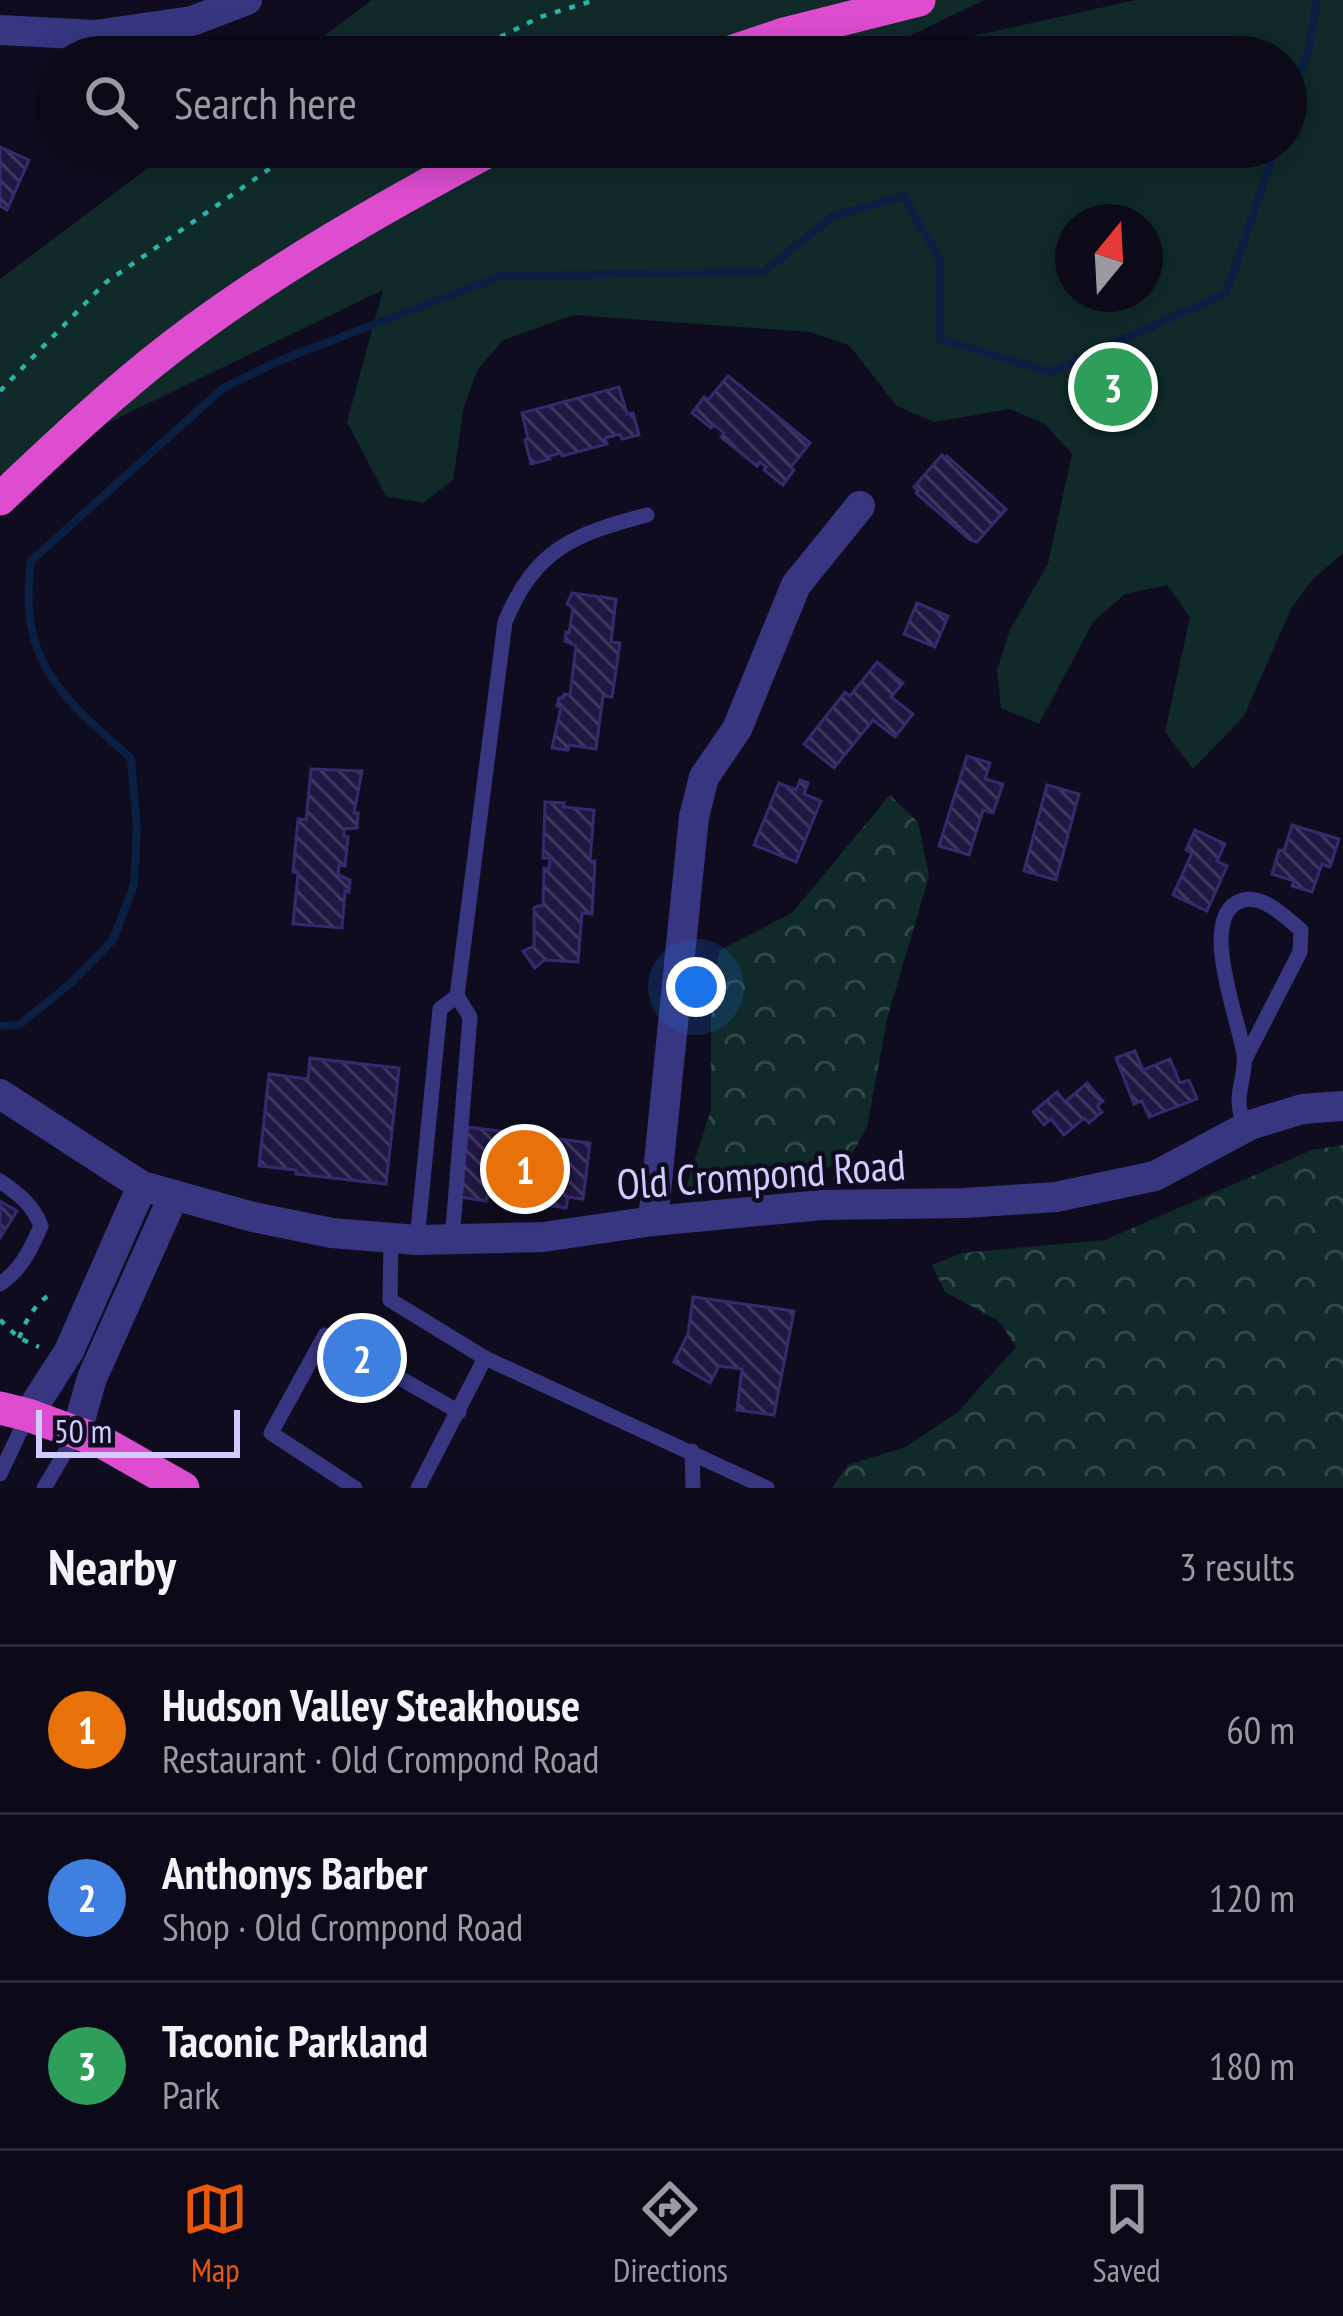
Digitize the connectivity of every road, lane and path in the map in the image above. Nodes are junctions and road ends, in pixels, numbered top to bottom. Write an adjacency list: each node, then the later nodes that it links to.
1 (247, 0): 4 (street)
2 (595, 0): 5 (path)
3 (919, 0): 6 (highway)
4 (0, 31)
5 (503, 36)
6 (778, 36)
7 (271, 168): 9 (path)
8 (458, 168): 10 (highway)
9 (0, 391)
10 (0, 499)
11 (860, 506): 21 (street)
12 (647, 515): 13 (lane)
13 (457, 996): 22 (lane); 23 (lane)
14 (1245, 1059): 14 (lane); 17 (lane)
15 (0, 1094): 19 (street, Old Crompond Road)
16 (1343, 1106): 17 (street, Old Crompond Road)
17 (1245, 1128): 21 (street, Old Crompond Road)
18 (0, 1181): 24 (lane)
19 (142, 1186): 20 (street, Old Crompond Road); 30 (street)
20 (174, 1195): 22 (street, Old Crompond Road); 32 (street)
21 (653, 1221): 23 (street, Old Crompond Road)
22 (404, 1239): 23 (street, Old Crompond Road); 29 (lane)
23 (452, 1240)
24 (0, 1283)
25 (49, 1295): 27 (path)
26 (0, 1321): 27 (path)
27 (19, 1338): 28 (path)
28 (39, 1347)
29 (485, 1358): 31 (lane); 33 (lane)
30 (14, 1411): 32 (highway); 34 (lane)
31 (460, 1412): 38 (lane); 39 (lane)
32 (76, 1434): 36 (lane); 37 (highway)
33 (692, 1451): 35 (lane); 40 (lane)
34 (0, 1474)
35 (746, 1484): 41 (lane)
36 (44, 1488)
37 (183, 1488)
38 (355, 1488)
39 (418, 1488)
40 (693, 1488)
41 (767, 1488)

